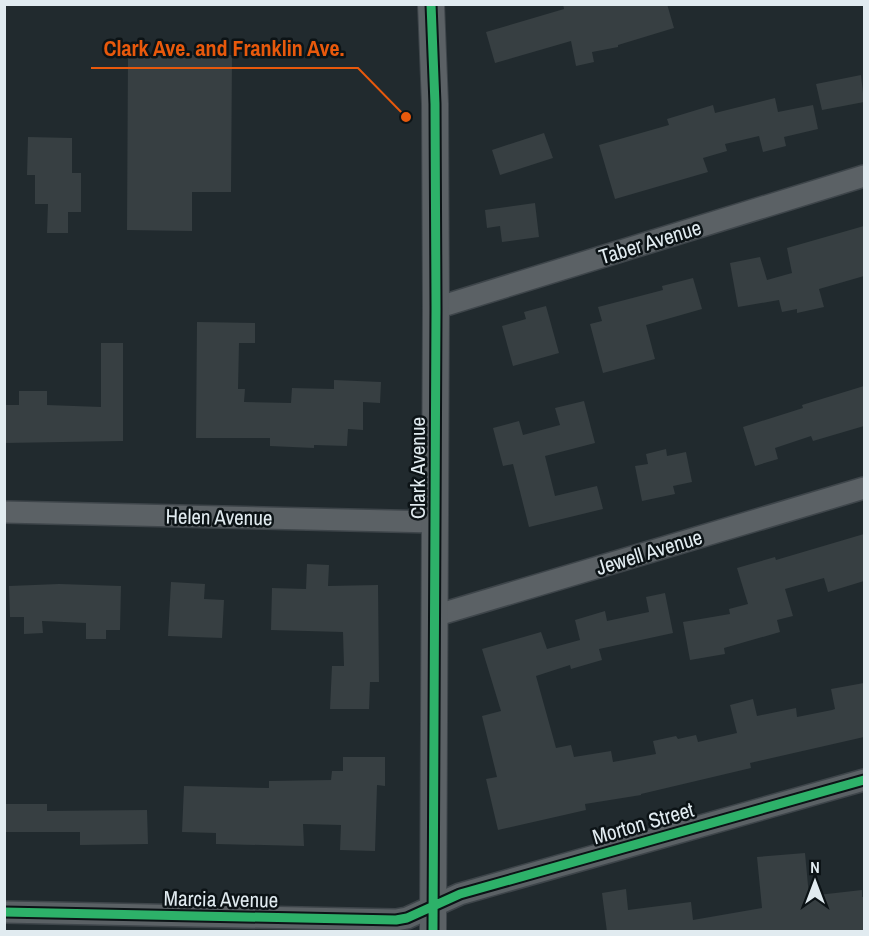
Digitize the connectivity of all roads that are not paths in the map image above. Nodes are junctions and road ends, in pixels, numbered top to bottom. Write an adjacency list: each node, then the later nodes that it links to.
1 (431, 4): 3 (street, Clark Avenue)
2 (864, 176): 3 (street, Taber Avenue)
3 (436, 308): 6 (street, Clark Avenue)
4 (864, 488): 7 (street, Jewell Avenue)
5 (4, 512): 6 (street, Helen Avenue)
6 (434, 522): 7 (street, Clark Avenue)
7 (434, 616): 9 (street, Clark Avenue)
8 (864, 780): 9 (street, Morton Street)
9 (433, 905): 10 (street, Marcia Avenue); 11 (street, Clark Avenue)
10 (4, 912)
11 (433, 932)

